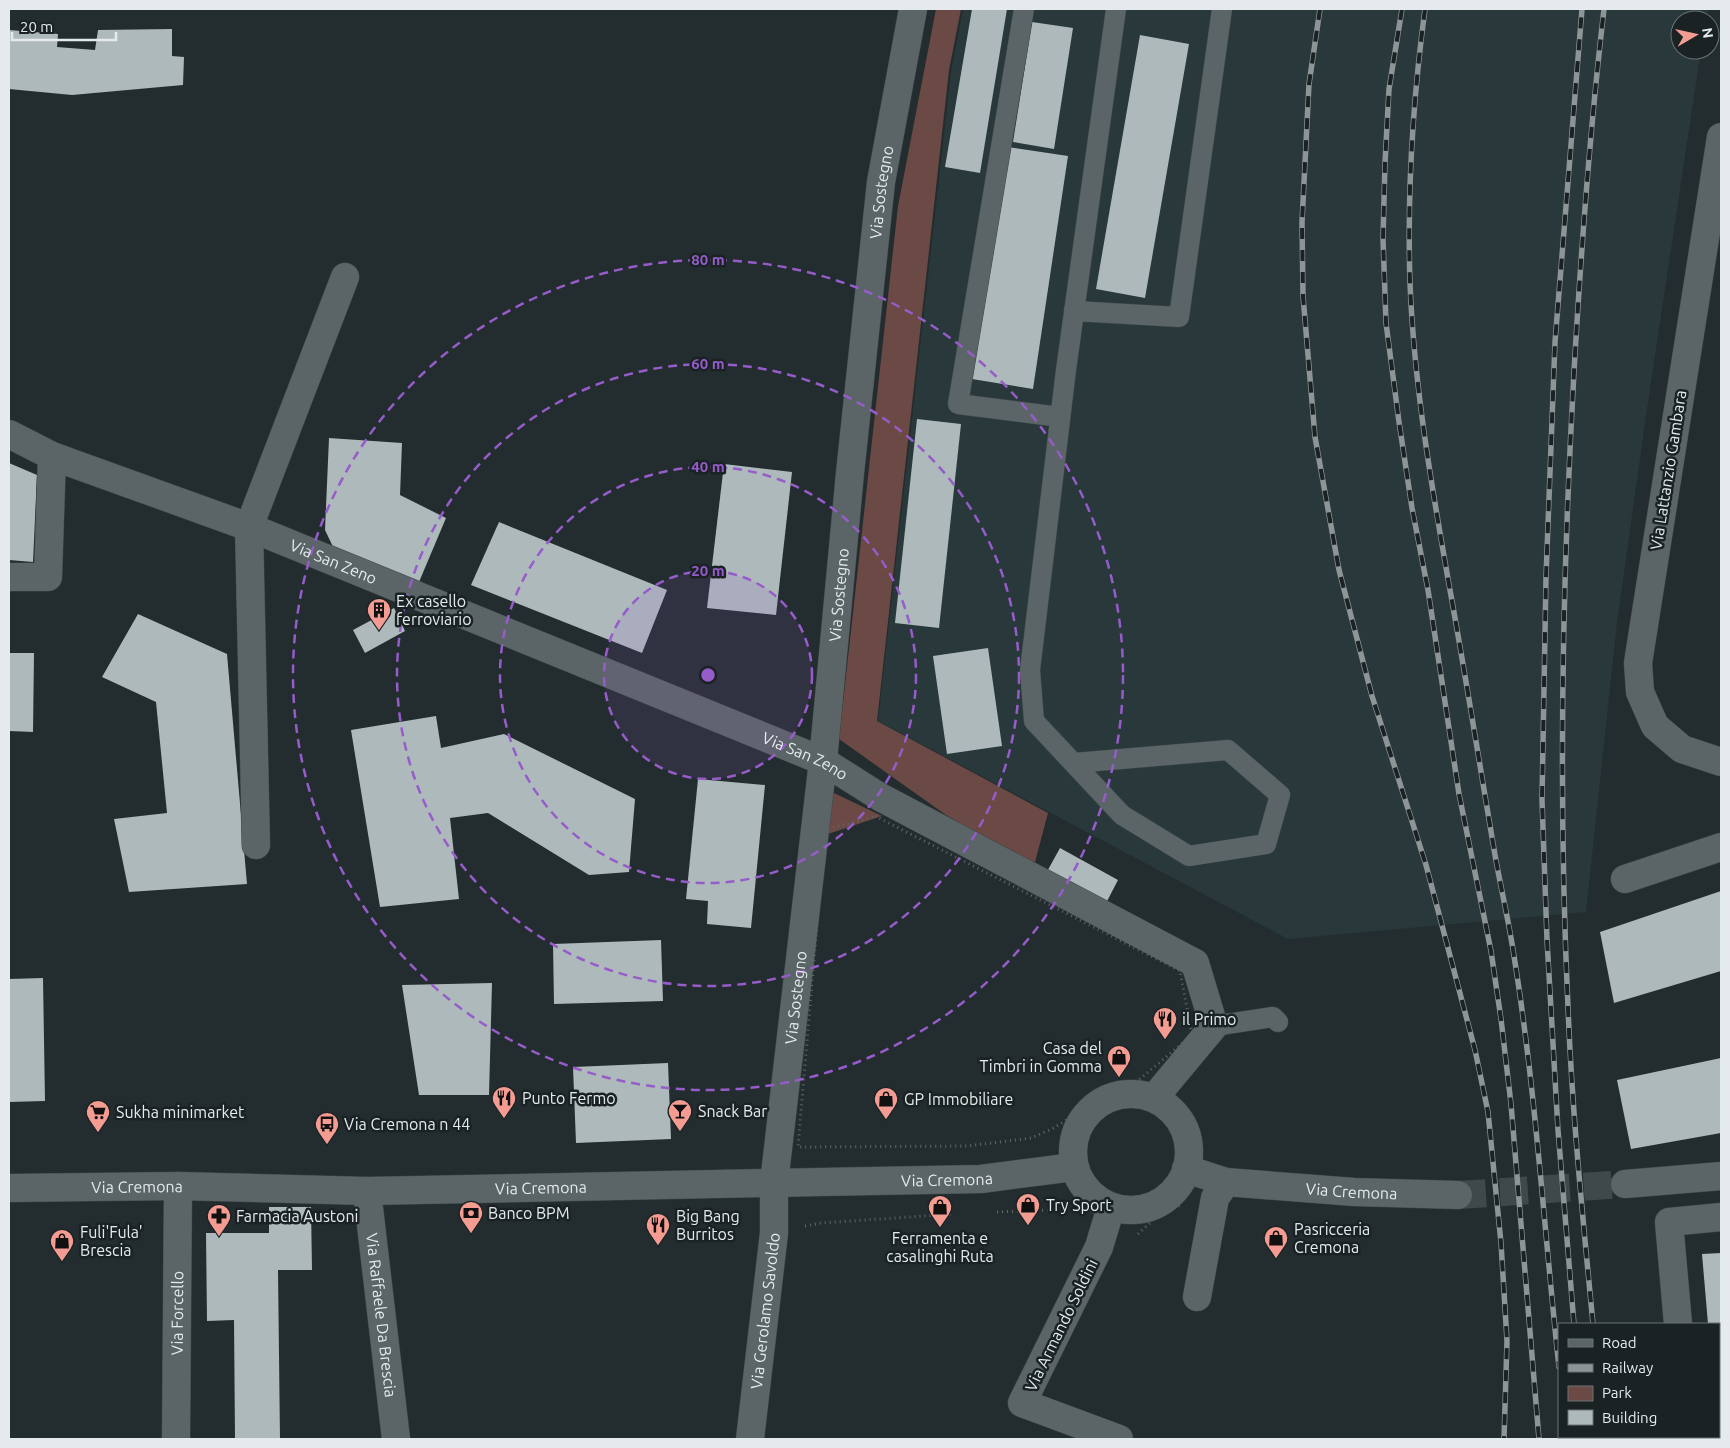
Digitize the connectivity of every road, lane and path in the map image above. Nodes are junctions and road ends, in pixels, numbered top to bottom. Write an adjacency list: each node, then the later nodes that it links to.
1 (913, 9): 13 (street, Via Sostegno)
2 (1024, 9): 8 (lane)
3 (1116, 9): 7 (lane)
4 (1222, 9): 7 (lane)
5 (1721, 136): 14 (street, Via Lattanzio Gambara)
6 (345, 277): 11 (street)
7 (1074, 311): 8 (lane)
8 (1060, 417): 15 (lane)
9 (9, 434): 10 (street, Via San Zeno)
10 (52, 456): 11 (street, Via San Zeno); 12 (street)
11 (249, 527): 13 (street, Via San Zeno); 17 (street)
12 (9, 577)
13 (823, 760): 21 (street, Via San Zeno); 26 (street, Via Sostegno)
14 (1721, 762)
15 (1074, 764): 15 (lane)
16 (875, 816): 16 (path)
17 (256, 845)
18 (1721, 848): 19 (street)
19 (1625, 879)
20 (1278, 1022): 21 (lane)
21 (1214, 1026): 22 (street)
22 (1154, 1098): 23 (street); 24 (street)
23 (1074, 1167): 26 (street, Via Cremona); 33 (street)
24 (1186, 1169): 27 (street, Via Cremona); 33 (street)
25 (1721, 1176): 28 (street)
26 (774, 1182): 31 (street, Via Cremona); 40 (street, Via Gerolamo Savoldo)
27 (1226, 1182): 32 (street, Via Cremona); 35 (street)
28 (1625, 1184)
29 (178, 1186): 30 (street, Via Cremona); 31 (street, Via Cremona); 38 (street, Via Forcello)
30 (9, 1188)
31 (367, 1191): 39 (street, Via Raffaele Da Brescia)
32 (1458, 1195)
33 (1111, 1208): 37 (street, Via Armando Soldini)
34 (1721, 1217): 36 (street)
35 (1197, 1297)
36 (1678, 1323)
37 (1059, 1428): 41 (street, Via Armando Soldini)
38 (176, 1439)
39 (396, 1439)
40 (750, 1439)
41 (1119, 1439)

